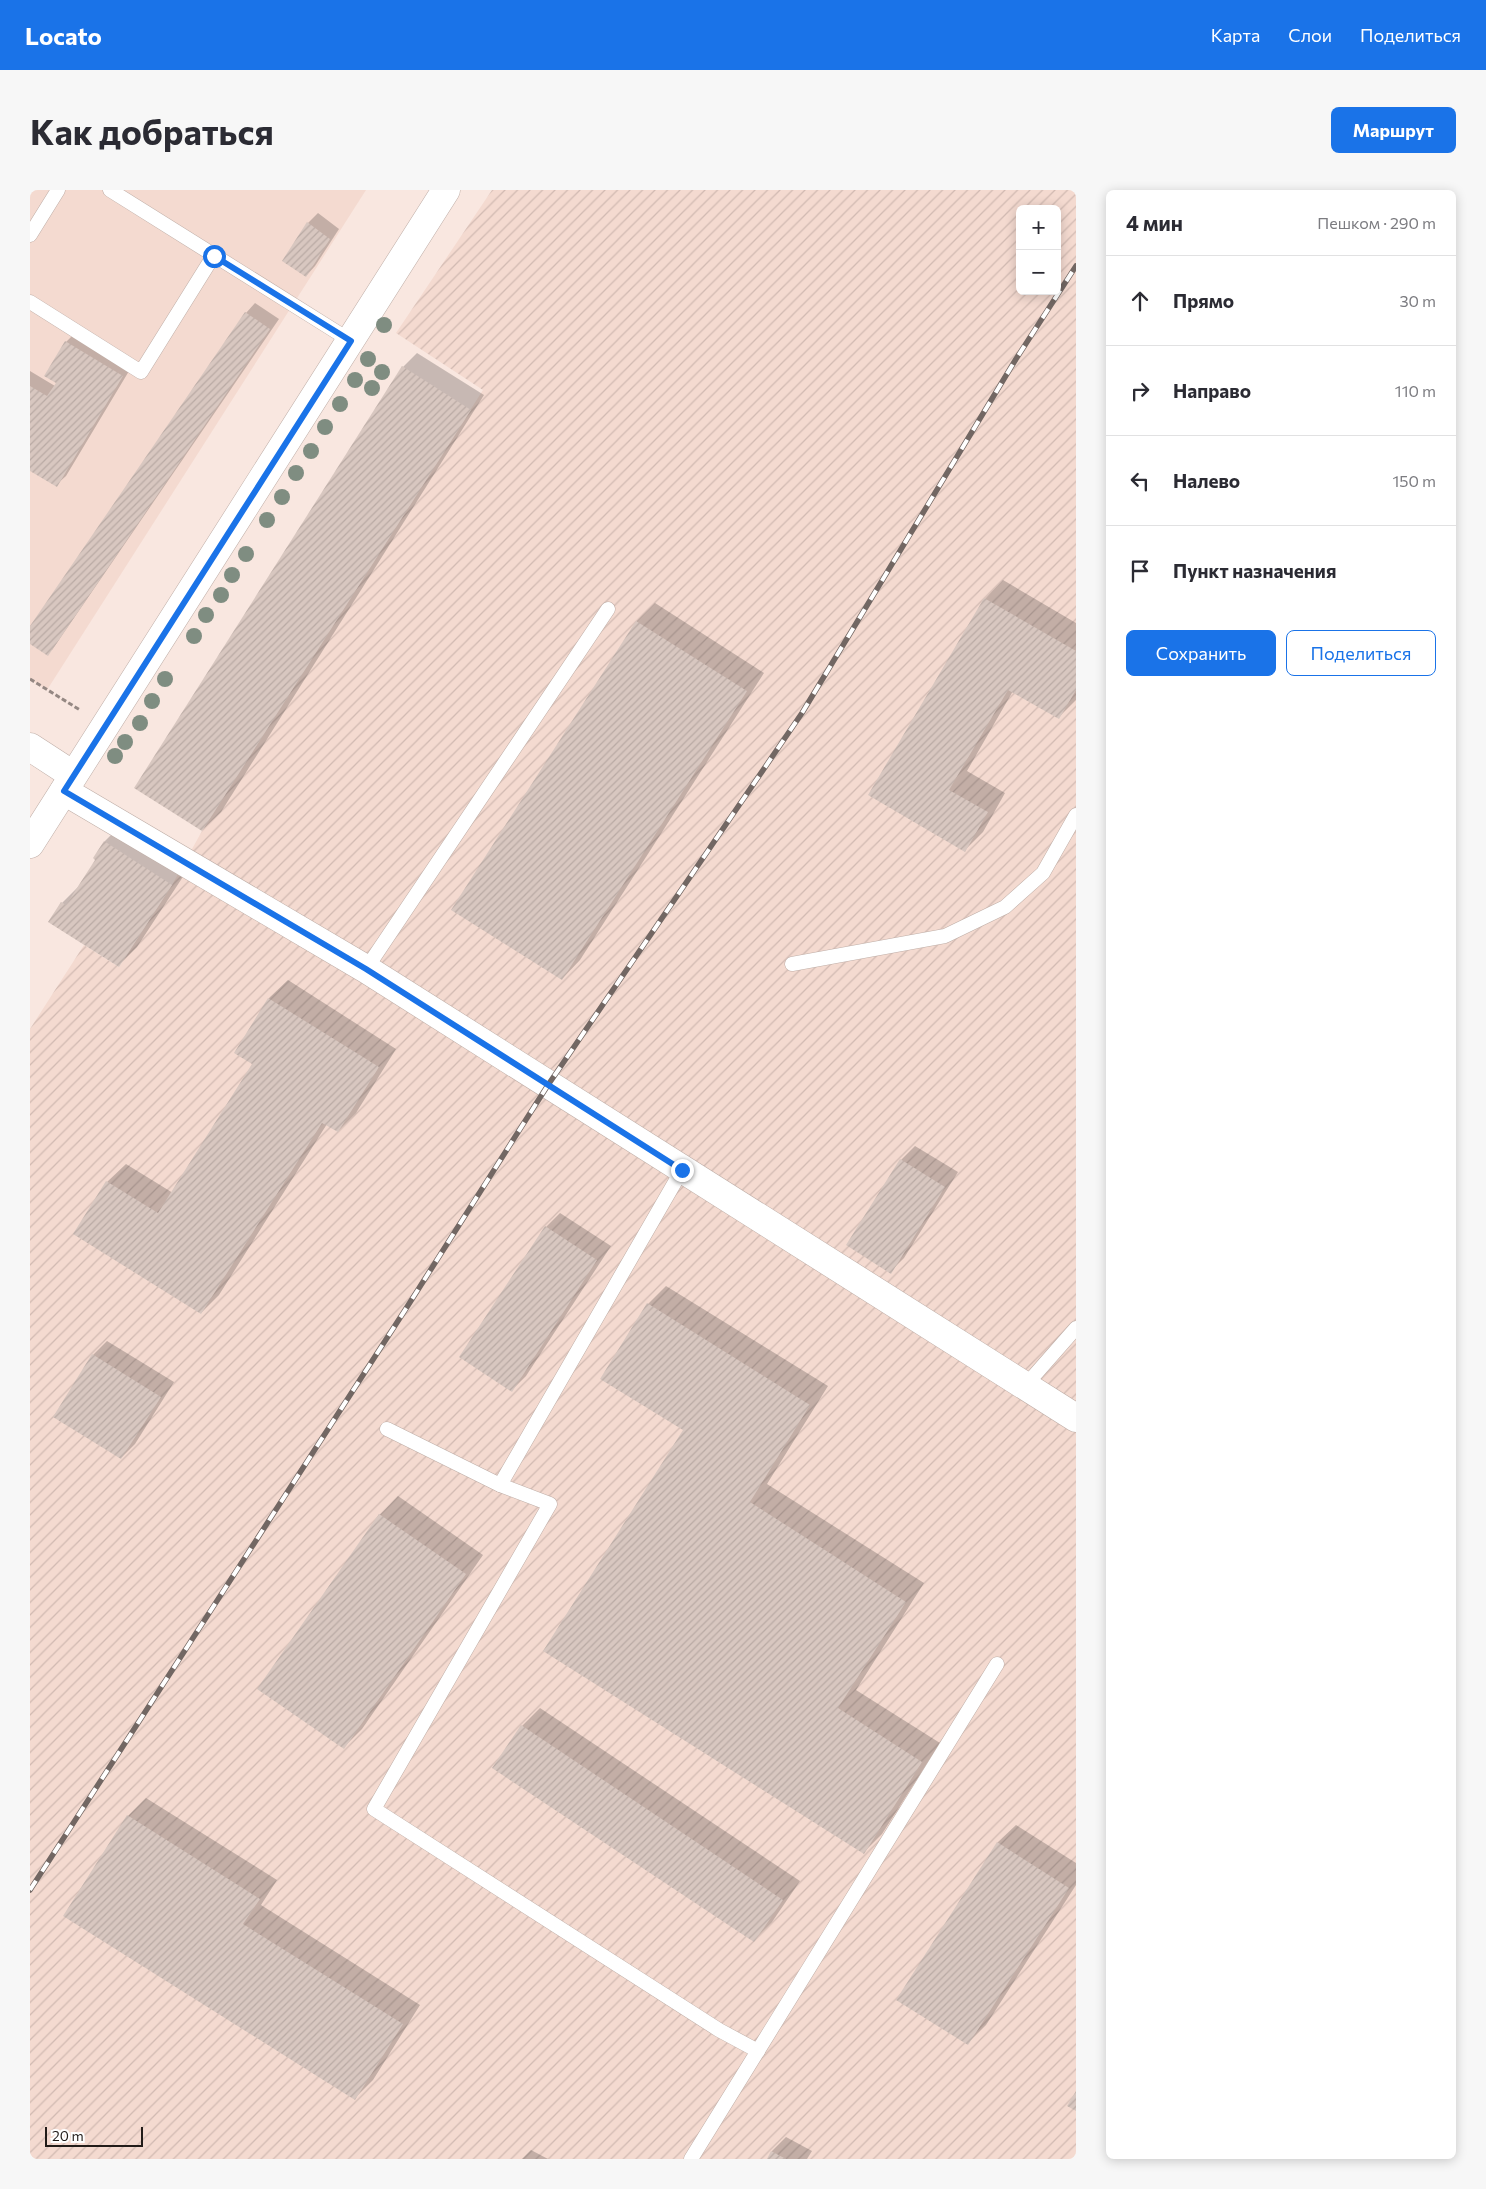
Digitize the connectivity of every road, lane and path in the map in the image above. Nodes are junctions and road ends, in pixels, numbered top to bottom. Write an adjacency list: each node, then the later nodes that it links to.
1 (58, 190): 4 (lane)
2 (110, 190): 5 (lane)
3 (446, 190): 7 (street)
4 (30, 235)
5 (214, 256): 6 (lane); 7 (lane)
6 (30, 302)
7 (351, 341): 10 (street)
8 (608, 609): 16 (lane)
9 (30, 679): 10 (path)
10 (105, 726): 12 (street)
11 (30, 747): 12 (street)
12 (69, 783): 14 (street); 16 (street)
13 (1076, 814): 15 (lane)
14 (30, 844)
15 (792, 964)
16 (366, 969): 17 (street)
17 (682, 1170): 19 (street); 22 (lane)
18 (1076, 1328): 19 (lane)
19 (1025, 1386): 20 (street)
20 (1076, 1418)
21 (387, 1429): 22 (lane)
22 (500, 1485): 24 (lane)
23 (998, 1664): 24 (lane)
24 (758, 2051): 25 (lane)
25 (691, 2159)

